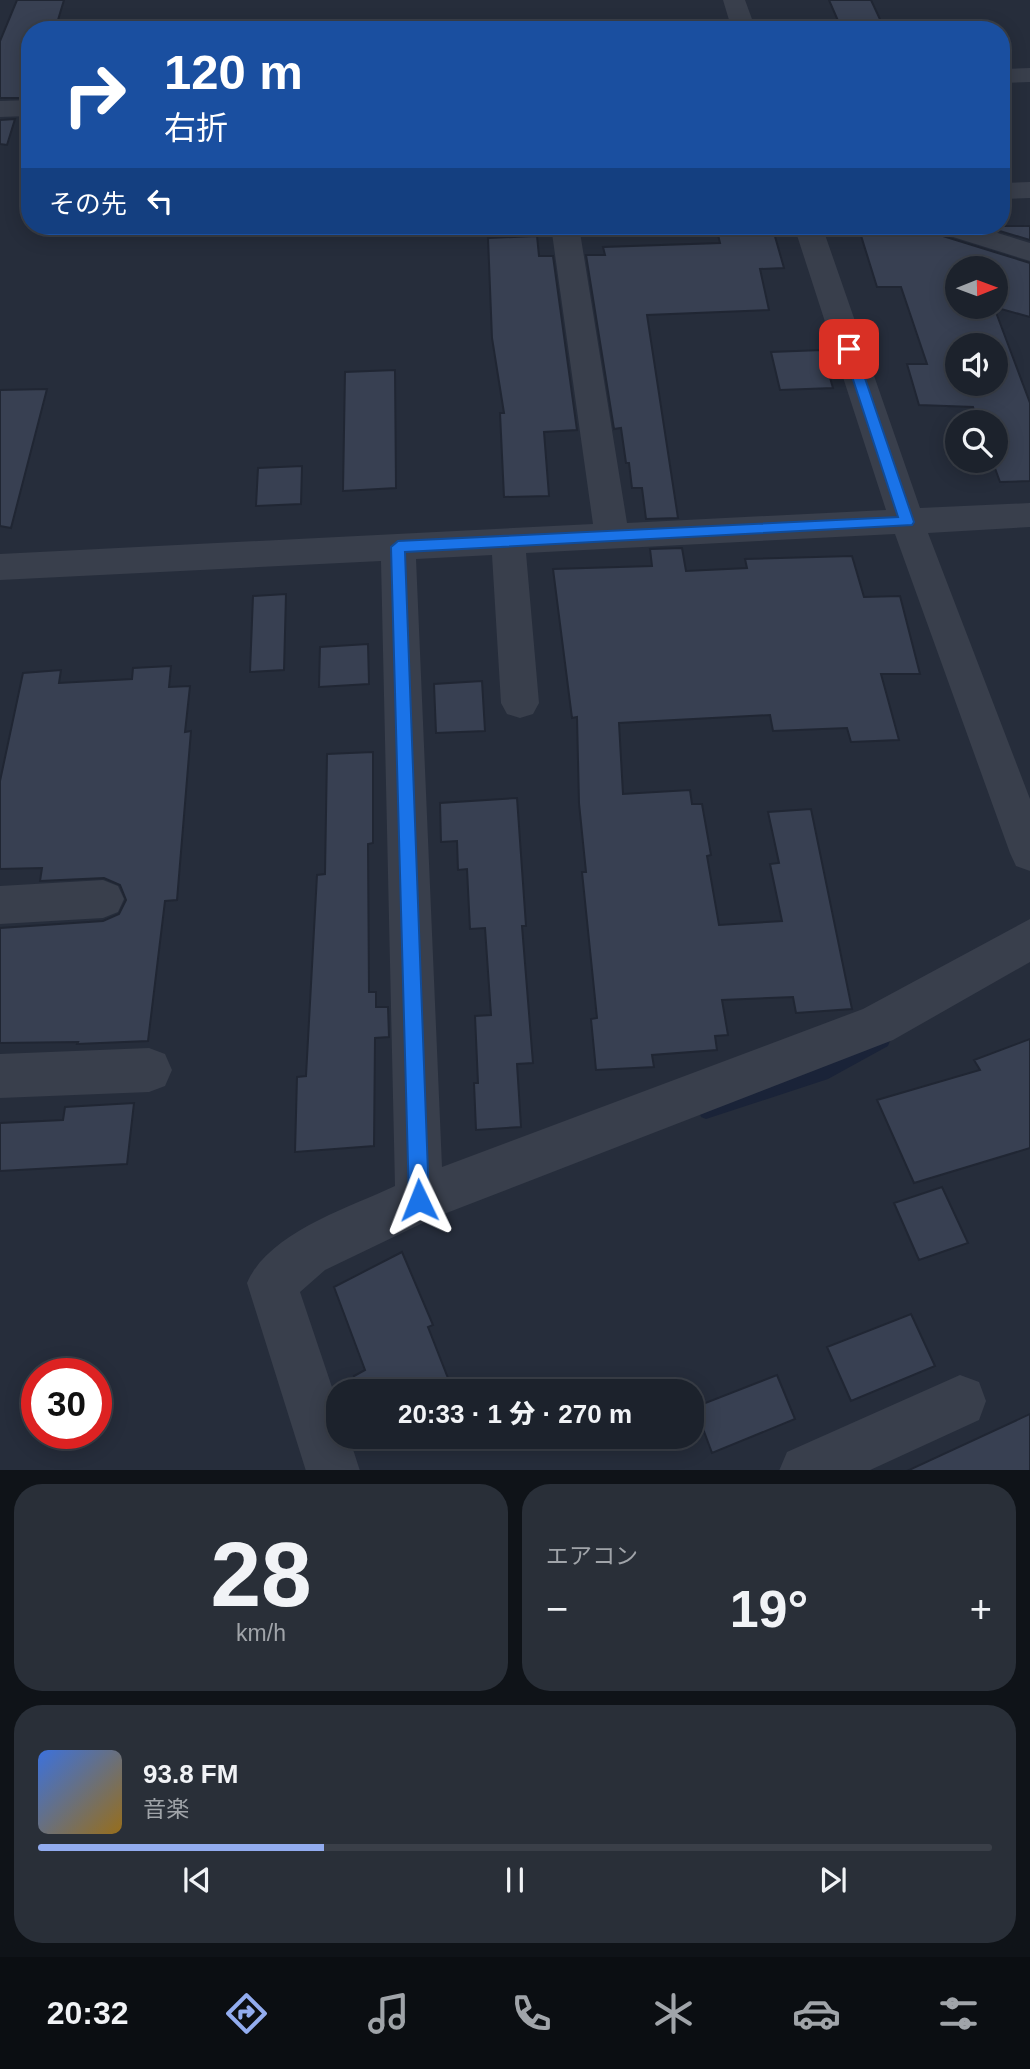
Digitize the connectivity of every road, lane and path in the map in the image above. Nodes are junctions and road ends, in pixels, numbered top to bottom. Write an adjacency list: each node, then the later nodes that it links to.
1 (734, 0): 2 (street)
2 (741, 21)
3 (1030, 75): 4 (street)
4 (1010, 76)
5 (21, 108): 6 (street)
6 (0, 109)
7 (1030, 190): 8 (street)
8 (1010, 191)
9 (566, 235): 15 (street)
10 (811, 235): 14 (street)
11 (976, 235): 12 (street)
12 (1030, 252)
13 (1030, 515): 14 (street)
14 (907, 522): 15 (street); 20 (street)
15 (612, 536): 16 (street)
16 (508, 541): 17 (street); 19 (street)
17 (398, 547): 18 (street); 26 (street)
18 (0, 566)
19 (520, 703)
20 (1030, 853)
21 (103, 899): 22 (street)
22 (0, 905)
23 (1030, 939): 26 (street)
24 (149, 1070): 25 (street)
25 (0, 1076)
26 (419, 1200): 29 (street)
27 (960, 1401): 28 (street)
28 (833, 1465)
29 (333, 1470)

